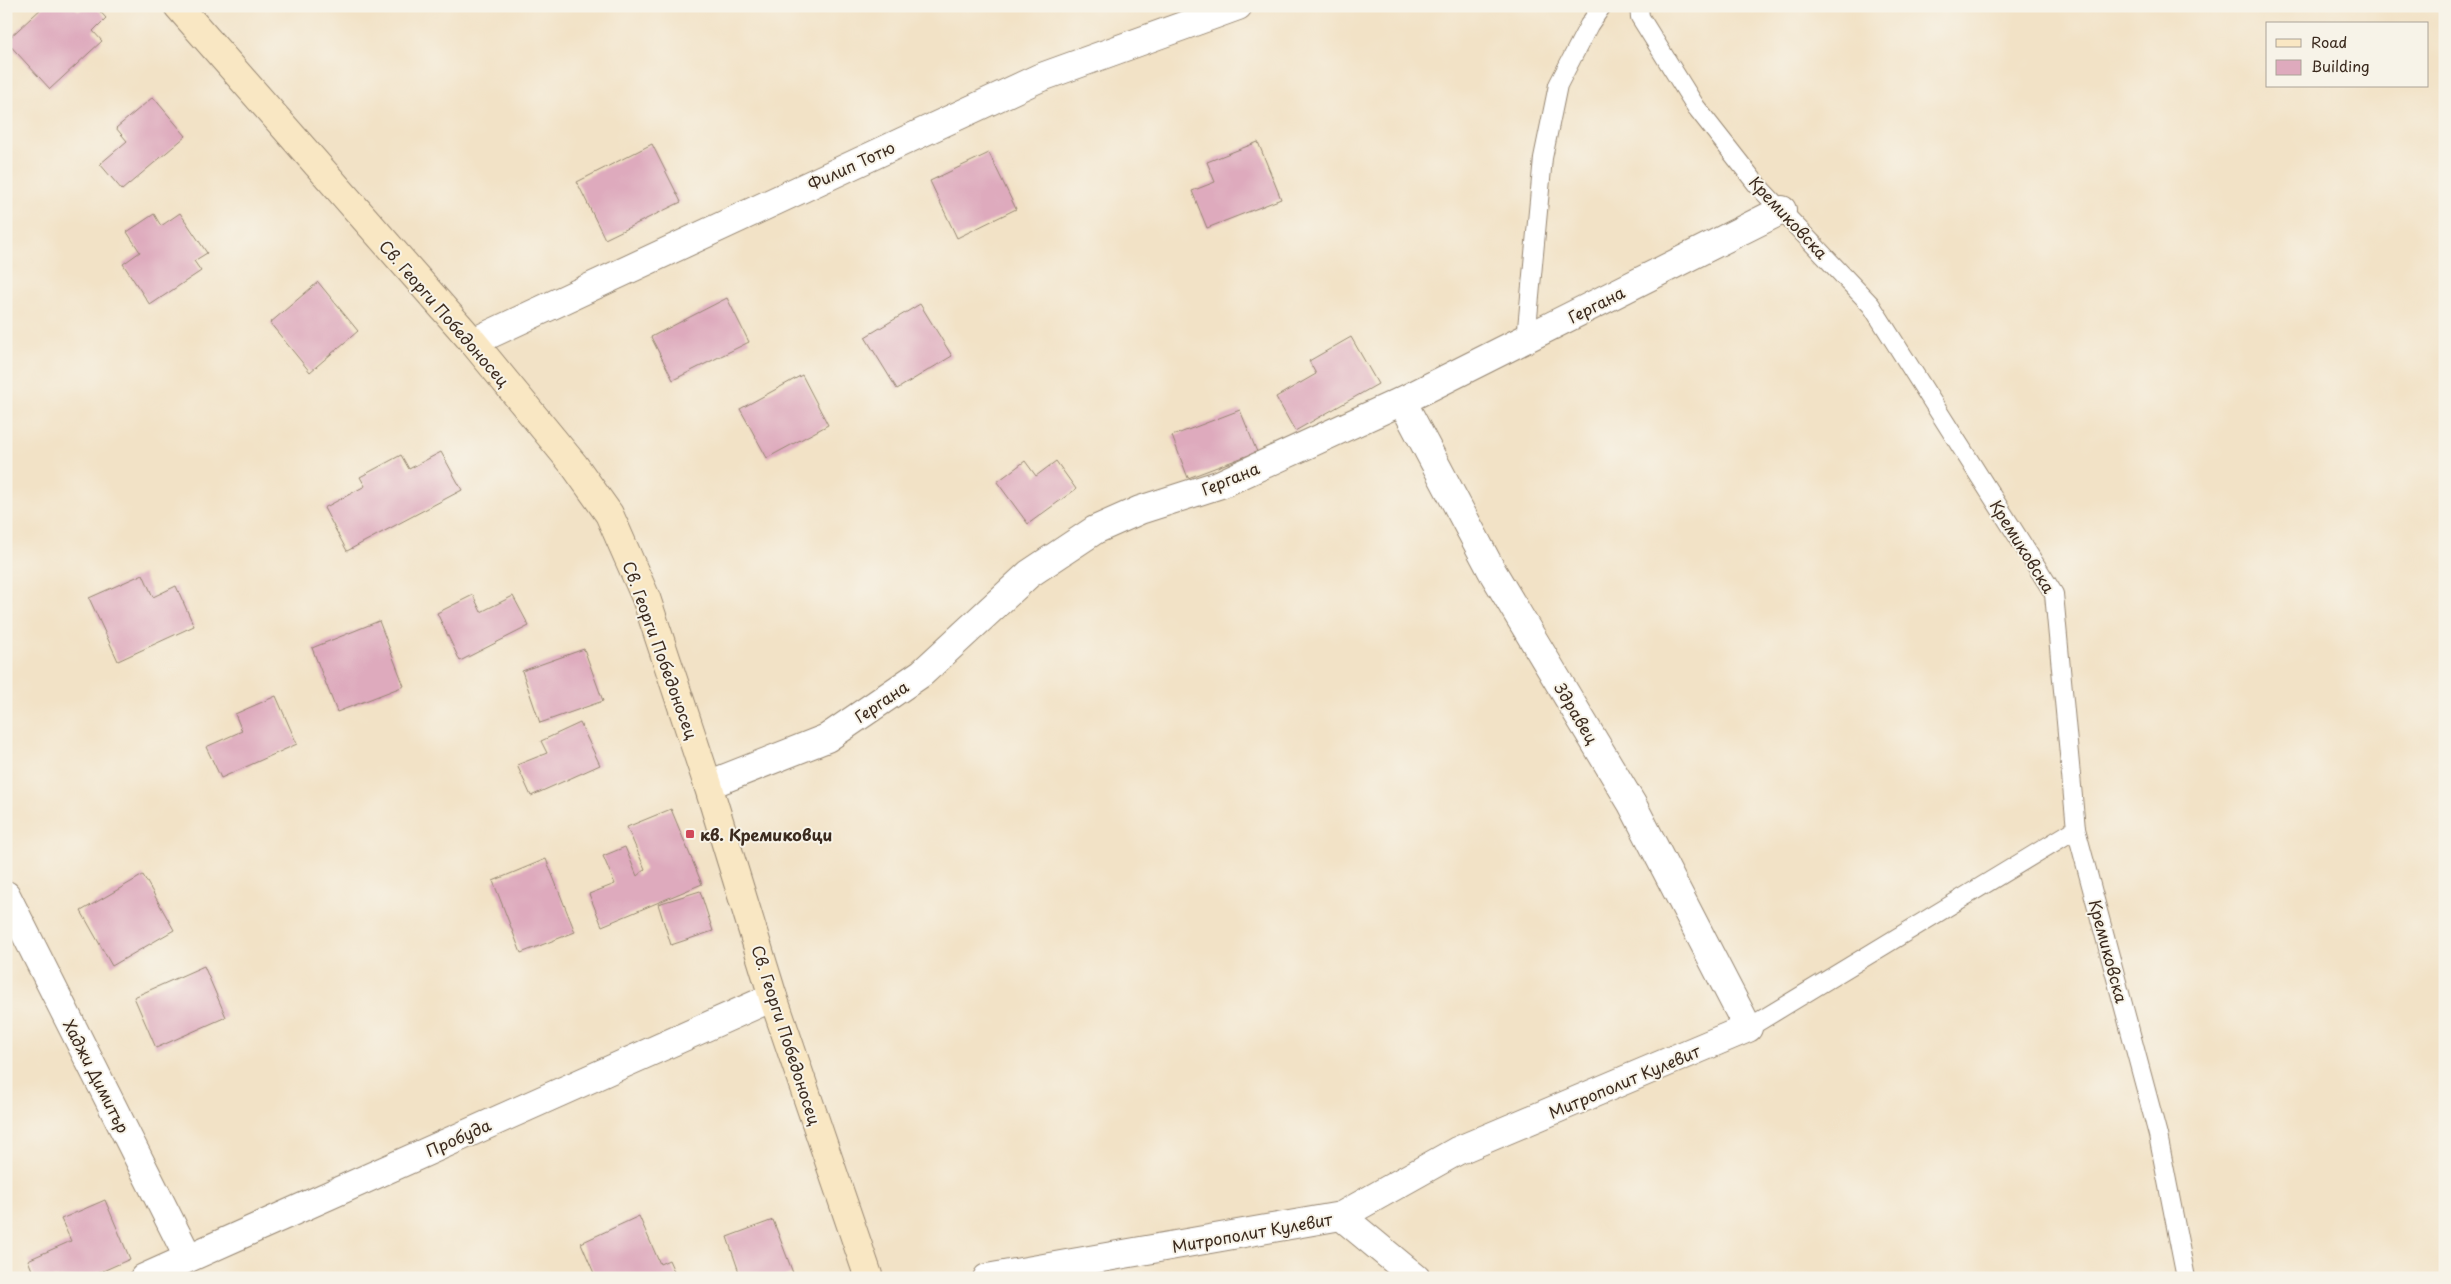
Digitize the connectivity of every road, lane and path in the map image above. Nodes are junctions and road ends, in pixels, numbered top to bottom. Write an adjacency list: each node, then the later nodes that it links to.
1 (178, 6): 7 (street, Св. Георги Победоносец)
2 (1238, 6): 7 (street, Филип Тотю)
3 (1602, 6): 6 (lane)
4 (1639, 6): 5 (lane, Кремиковска)
5 (1782, 210): 6 (street, Гергана); 10 (lane, Кремиковска)
6 (1526, 339): 8 (street, Гергана)
7 (473, 342): 9 (street, Св. Георги Победоносец)
8 (1402, 401): 9 (street, Гергана); 13 (street, Здравец)
9 (708, 785): 12 (street, Св. Георги Победоносец)
10 (2076, 829): 13 (lane); 20 (lane, Кремиковска)
11 (6, 895): 15 (street, Хаджи Димитър)
12 (773, 997): 15 (street, Пробуда); 17 (street, Св. Георги Победоносец)
13 (1748, 1028): 14 (street, Митрополит Кулевит)
14 (1341, 1216): 18 (street, Митрополит Кулевит); 19 (street)
15 (188, 1258): 16 (street, Пробуда)
16 (144, 1278)
17 (869, 1278)
18 (987, 1278)
19 (1416, 1278)
20 (2186, 1278)

